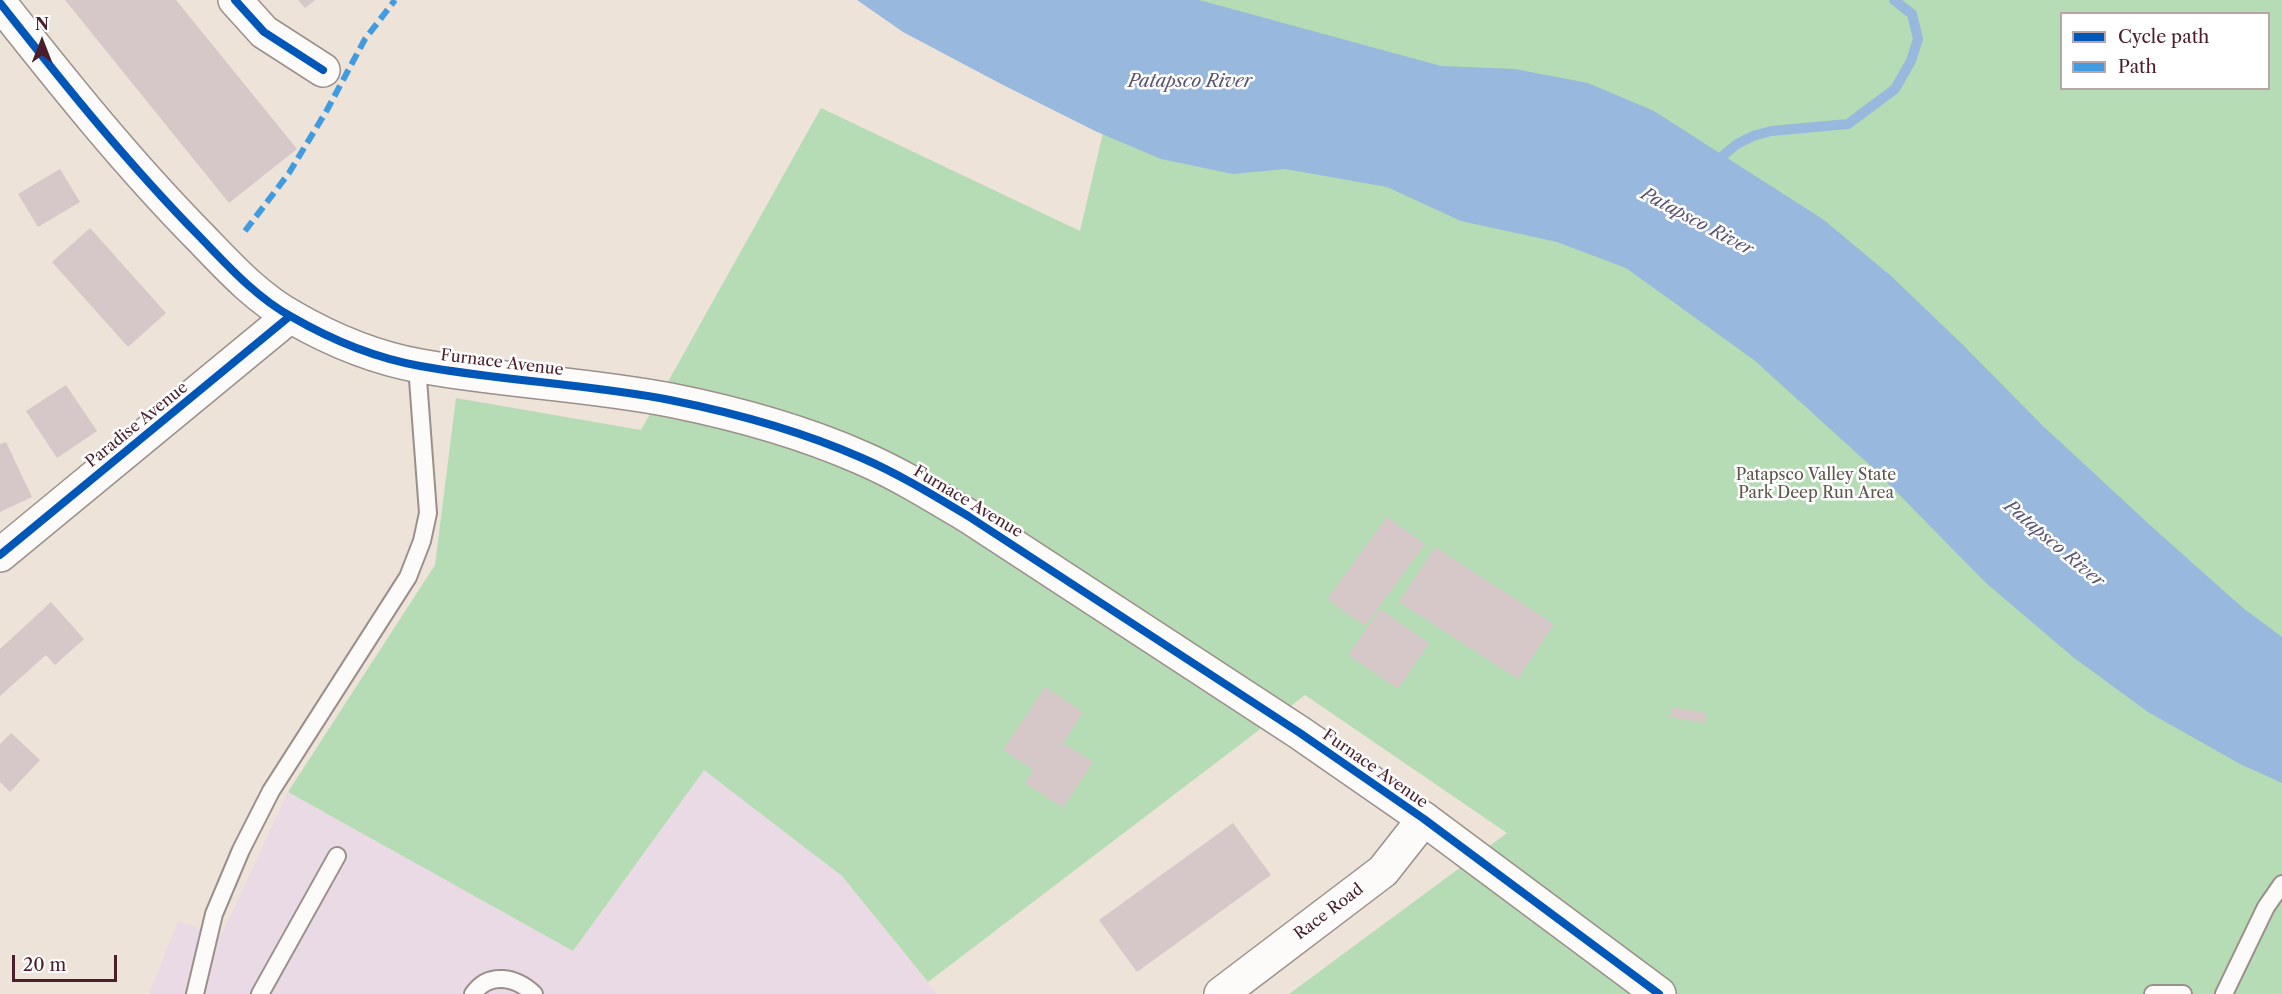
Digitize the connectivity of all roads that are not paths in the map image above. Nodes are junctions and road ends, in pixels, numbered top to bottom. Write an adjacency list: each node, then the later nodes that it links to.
1 (235, 0): 3 (street)
2 (0, 3): 4 (street, Furnace Avenue)
3 (323, 70)
4 (290, 316): 5 (street, Furnace Avenue); 6 (street, Paradise Avenue)
5 (417, 366): 7 (street, Furnace Avenue); 10 (lane)
6 (0, 555)
7 (1424, 819): 14 (street, Race Road); 15 (street, Furnace Avenue)
8 (337, 856): 11 (lane)
9 (2282, 884): 18 (lane)
10 (195, 994)
11 (260, 994)
12 (474, 994): 13 (lane)
13 (534, 994)
14 (1221, 994)
15 (1659, 994)
16 (2153, 994): 17 (lane)
17 (2183, 994)
18 (2224, 994)

